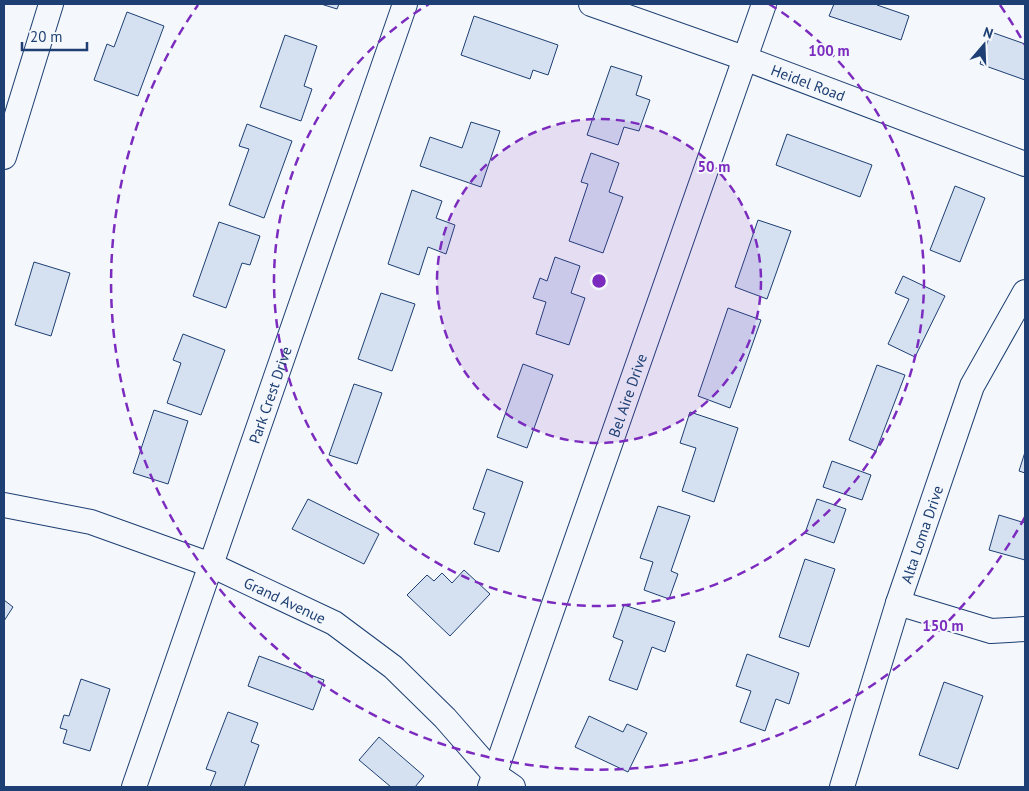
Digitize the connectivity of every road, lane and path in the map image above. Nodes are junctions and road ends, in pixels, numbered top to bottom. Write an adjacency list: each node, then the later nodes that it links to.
1 (51, 4): 6 (street)
2 (405, 4): 10 (street, Park Crest Drive)
3 (591, 4): 5 (street, Heidel Road)
4 (764, 4): 5 (street, Bel Aire Drive)
5 (744, 58): 7 (street, Heidel Road); 13 (street, Bel Aire Drive)
6 (4, 157)
7 (1025, 164)
8 (1025, 292): 11 (street, Alta Loma Drive)
9 (4, 505): 10 (street, Grand Avenue)
10 (211, 565): 13 (street, Grand Avenue); 14 (street, Park Crest Drive)
11 (898, 603): 12 (street); 15 (street, Alta Loma Drive)
12 (1025, 629)
13 (499, 783)
14 (134, 787)
15 (842, 787)

